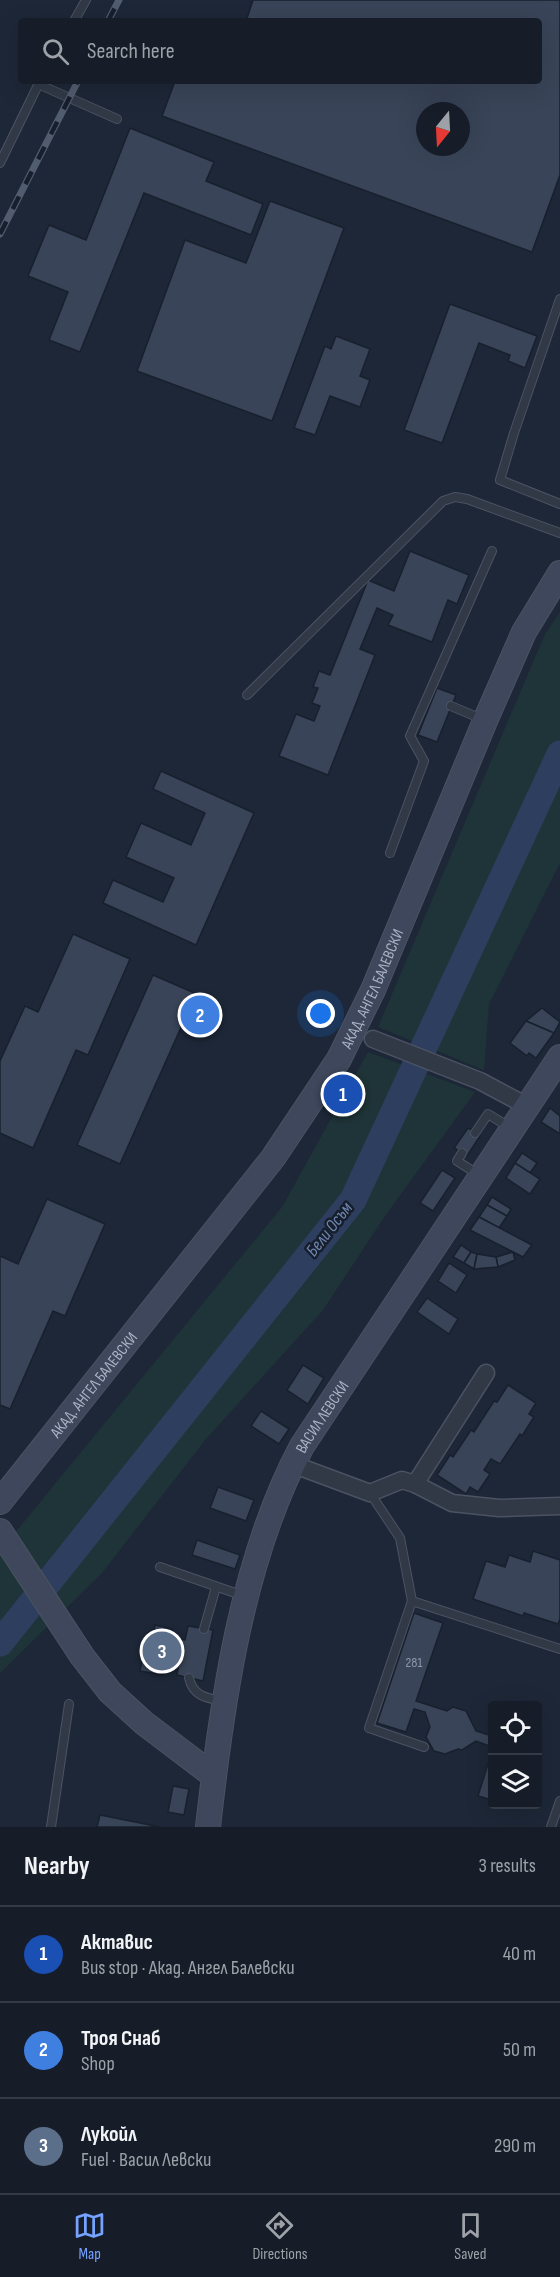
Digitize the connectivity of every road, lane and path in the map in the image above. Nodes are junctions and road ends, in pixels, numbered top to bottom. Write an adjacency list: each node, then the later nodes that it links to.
1 (86, 0): 2 (lane)
2 (76, 18)
3 (38, 84): 6 (lane)
4 (43, 84): 5 (lane)
5 (117, 119)
6 (0, 163)
7 (560, 299): 8 (lane)
8 (560, 504)
9 (560, 533): 12 (lane)
10 (492, 551): 15 (lane)
11 (560, 573): 14 (street, АКАД. АНГЕЛ БАЛЕВСКИ)
12 (247, 695)
13 (451, 706): 14 (lane)
14 (485, 721): 27 (street, АКАД. АНГЕЛ БАЛЕВСКИ)
15 (390, 853)
16 (373, 1039): 18 (street)
17 (560, 1057): 18 (street, ВАСИЛ ЛЕВСКИ)
18 (527, 1106): 19 (street, ВАСИЛ ЛЕВСКИ)
19 (512, 1129): 20 (lane); 22 (street, ВАСИЛ ЛЕВСКИ)
20 (475, 1133)
21 (462, 1153): 22 (lane)
22 (480, 1176): 24 (street, ВАСИЛ ЛЕВСКИ)
23 (486, 1373): 25 (street)
24 (292, 1464): 26 (street); 32 (street, ВАСИЛ ЛЕВСКИ)
25 (415, 1484): 26 (street); 28 (street)
26 (370, 1493): 33 (lane)
27 (0, 1502)
28 (560, 1506)
29 (1, 1533): 40 (street)
30 (160, 1567): 31 (lane)
31 (216, 1587): 32 (lane); 34 (lane)
32 (244, 1596): 37 (street, ВАСИЛ ЛЕВСКИ)
33 (412, 1601): 35 (lane); 39 (lane)
34 (204, 1629)
35 (560, 1649)
36 (189, 1678): 37 (lane)
37 (226, 1702): 40 (street, ВАСИЛ ЛЕВСКИ)
38 (69, 1704): 42 (lane)
39 (424, 1747)
40 (214, 1776): 43 (street, ВАСИЛ ЛЕВСКИ)
41 (560, 1801): 44 (lane)
42 (51, 1827)
43 (208, 1827)
44 (551, 1827)

